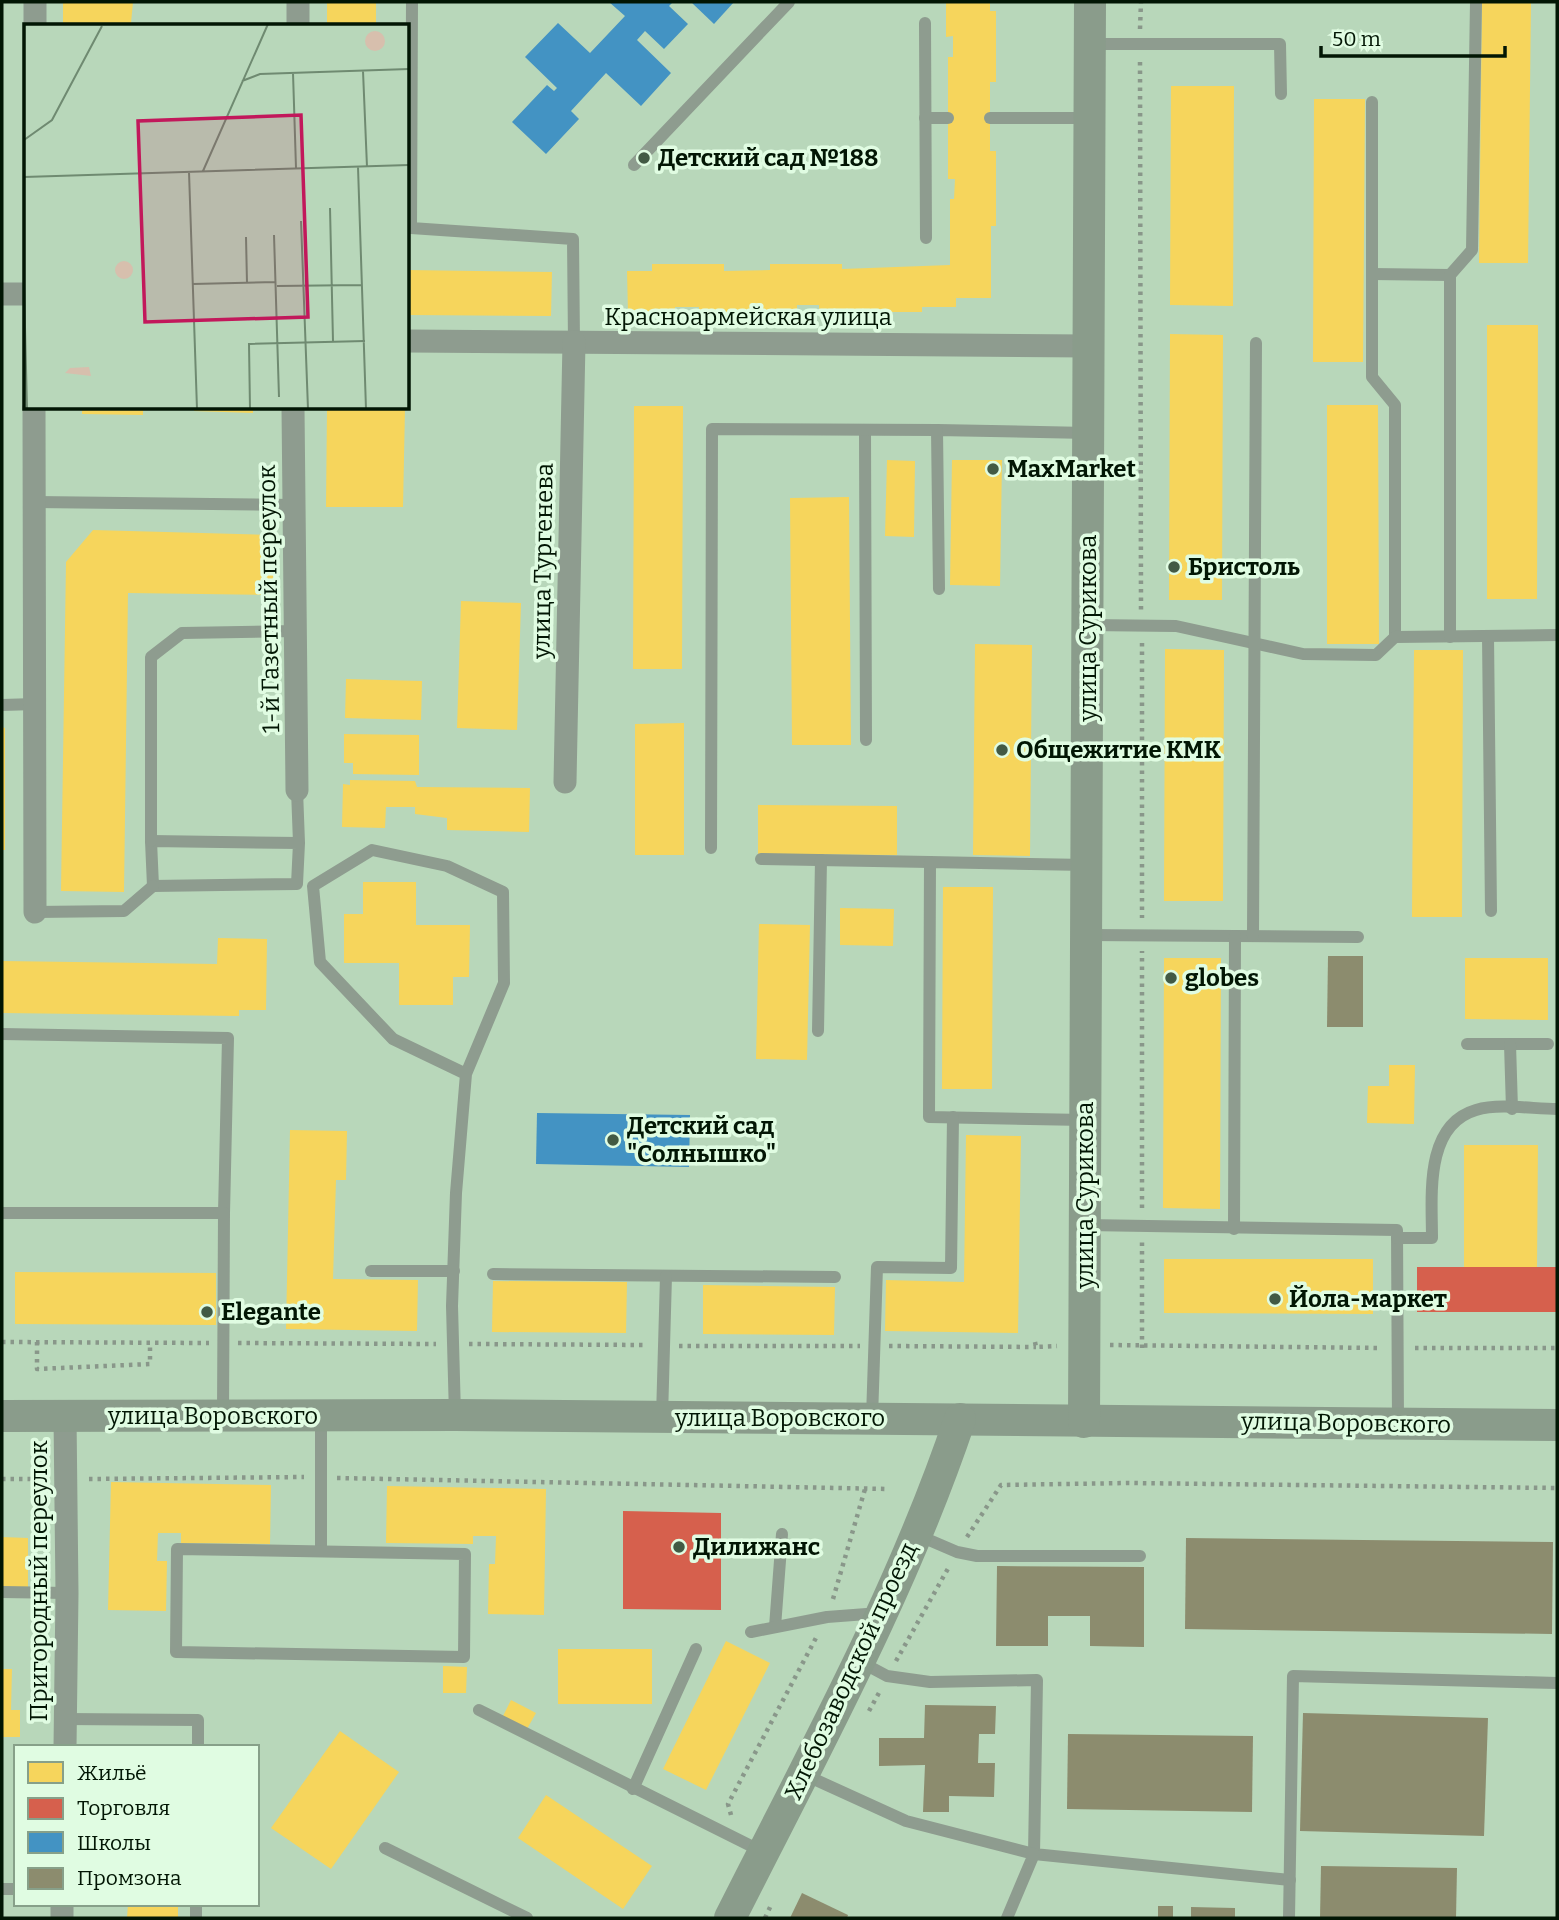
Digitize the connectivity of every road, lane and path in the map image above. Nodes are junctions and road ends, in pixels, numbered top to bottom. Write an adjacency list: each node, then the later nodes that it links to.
1 (35, 2): 9 (street)
2 (298, 2): 10 (street)
3 (412, 2): 26 (lane)
4 (789, 2): 19 (lane)
5 (1090, 2): 12 (street, улица Сурикова)
6 (1141, 2): 11 (path)
7 (1476, 2): 22 (lane)
8 (925, 23): 15 (lane)
9 (35, 24)
10 (298, 24)
11 (1140, 43): 12 (lane); 13 (lane); 38 (path)
12 (1090, 44): 18 (street, улица Сурикова)
13 (1281, 94)
14 (1372, 102): 21 (lane)
15 (925, 118): 16 (lane); 20 (lane)
16 (948, 118)
17 (990, 118): 18 (lane)
18 (1090, 118): 28 (street, улица Сурикова)
19 (634, 165)
20 (926, 238)
21 (1372, 274): 22 (lane); 42 (lane)
22 (1450, 275): 43 (lane)
23 (2, 294): 24 (street)
24 (24, 294)
25 (410, 341): 26 (street, Красноармейская улица)
26 (574, 342): 28 (street, Красноармейская улица); 48 (street, улица Тургенева)
27 (1256, 343): 44 (lane)
28 (1089, 345): 33 (street, улица Сурикова)
29 (34, 410): 34 (street)
30 (293, 410): 35 (street, 1-й Газетный переулок)
31 (865, 430): 32 (lane); 47 (lane); 52 (lane)
32 (937, 430): 33 (lane); 36 (lane)
33 (1089, 433): 37 (street, улица Сурикова)
34 (34, 502): 35 (lane); 45 (street)
35 (294, 505): 39 (street, 1-й Газетный переулок)
36 (939, 590)
37 (1088, 625): 38 (lane); 56 (street, улица Сурикова)
38 (1142, 625): 44 (lane); 61 (path)
39 (295, 631): 49 (street, 1-й Газетный переулок); 50 (lane)
40 (1557, 635): 41 (lane)
41 (1488, 636): 43 (lane); 58 (lane)
42 (1395, 637): 43 (lane); 44 (lane)
43 (1450, 637)
44 (1255, 643): 63 (lane)
45 (35, 704): 46 (lane); 59 (street)
46 (2, 705)
47 (866, 740)
48 (565, 782)
49 (297, 790): 51 (lane)
50 (151, 841): 51 (lane); 57 (lane)
51 (299, 843): 57 (lane)
52 (711, 848)
53 (761, 859): 54 (lane)
54 (821, 860): 55 (lane); 65 (lane)
55 (930, 862): 56 (lane); 73 (lane)
56 (1087, 865): 60 (street, улица Сурикова)
57 (153, 886): 59 (lane)
58 (1491, 911)
59 (35, 912)
60 (1086, 936): 61 (lane); 74 (street, улица Сурикова)
61 (1142, 936): 62 (lane); 78 (path)
62 (1235, 936): 63 (lane); 79 (lane)
63 (1254, 936): 64 (lane)
64 (1358, 937)
65 (818, 1031)
66 (2, 1034): 76 (lane)
67 (1467, 1044): 68 (lane)
68 (1510, 1044): 69 (lane); 71 (lane)
69 (1548, 1044)
70 (466, 1074): 70 (lane); 82 (lane)
71 (1512, 1109): 72 (lane); 80 (lane)
72 (1557, 1109)
73 (953, 1117): 74 (lane); 93 (lane)
74 (1086, 1120): 77 (street, улица Сурикова)
75 (2, 1213): 76 (lane)
76 (223, 1213): 89 (lane)
77 (1085, 1225): 78 (lane); 106 (street, улица Сурикова)
78 (1142, 1225): 79 (lane); 95 (path)
79 (1234, 1230): 80 (lane)
80 (1397, 1238): 96 (lane)
81 (371, 1271): 82 (lane)
82 (454, 1271): 90 (lane)
83 (493, 1274): 84 (lane)
84 (666, 1276): 85 (lane); 91 (lane)
85 (835, 1277)
86 (2, 1342): 87 (path)
87 (37, 1342): 88 (path); 88 (path)
88 (150, 1343): 89 (path)
89 (224, 1343): 90 (path); 101 (lane)
90 (453, 1344): 91 (path); 98 (lane)
91 (664, 1345): 93 (path); 103 (lane)
92 (1109, 1345): 95 (path)
93 (874, 1346): 94 (path); 104 (lane)
94 (1059, 1346)
95 (1142, 1348): 96 (path)
96 (1396, 1348): 97 (path); 107 (lane)
97 (1557, 1348)
98 (455, 1415): 102 (street, улица Воровского); 103 (street, улица Воровского)
99 (2, 1416): 100 (street, улица Воровского)
100 (65, 1416): 101 (street, улица Воровского); 122 (street, Пригородный переулок)
101 (223, 1416): 102 (street, улица Воровского)
102 (321, 1416): 109 (lane)
103 (662, 1417): 104 (street, улица Воровского)
104 (872, 1418): 105 (street, улица Воровского)
105 (960, 1419): 106 (street, улица Воровского); 117 (street, Хлебозаводской проезд)
106 (1084, 1422): 107 (street, улица Воровского)
107 (1398, 1424): 108 (street, улица Воровского)
108 (1557, 1425)
109 (322, 1477): 112 (path); 114 (path); 118 (lane)
110 (2, 1479): 111 (path)
111 (30, 1479)
112 (88, 1479)
113 (1557, 1488): 119 (path)
114 (865, 1489): 115 (path); 124 (path)
115 (889, 1489)
116 (782, 1534): 125 (lane)
117 (915, 1534): 119 (lane); 123 (street, Хлебозаводской проезд)
118 (321, 1551): 118 (lane)
119 (957, 1552): 120 (lane); 129 (path)
120 (1140, 1556)
121 (2, 1592): 122 (lane)
122 (67, 1593): 133 (street, Пригородный переулок)
123 (880, 1613): 124 (lane); 128 (street, Хлебозаводской проезд)
124 (827, 1617): 125 (lane); 138 (path)
125 (775, 1627): 126 (lane)
126 (751, 1632)
127 (696, 1649): 137 (lane)
128 (858, 1661): 129 (lane); 136 (street, Хлебозаводской проезд)
129 (887, 1676): 132 (path); 140 (lane)
130 (1557, 1683): 141 (lane)
131 (479, 1710): 137 (lane)
132 (867, 1713)
133 (65, 1719): 134 (street, Пригородный переулок); 135 (lane)
134 (65, 1745)
135 (198, 1745)
136 (805, 1775): 138 (street, Хлебозаводской проезд); 140 (lane)
137 (634, 1789): 138 (lane)
138 (751, 1846): 144 (street, Хлебозаводской проезд)
139 (385, 1848): 143 (lane)
140 (1034, 1854): 141 (lane); 146 (lane)
141 (1290, 1880): 147 (lane)
142 (776, 1894): 145 (path)
143 (527, 1918)
144 (730, 1918)
145 (765, 1918)
146 (1007, 1918)
147 (1289, 1918)

